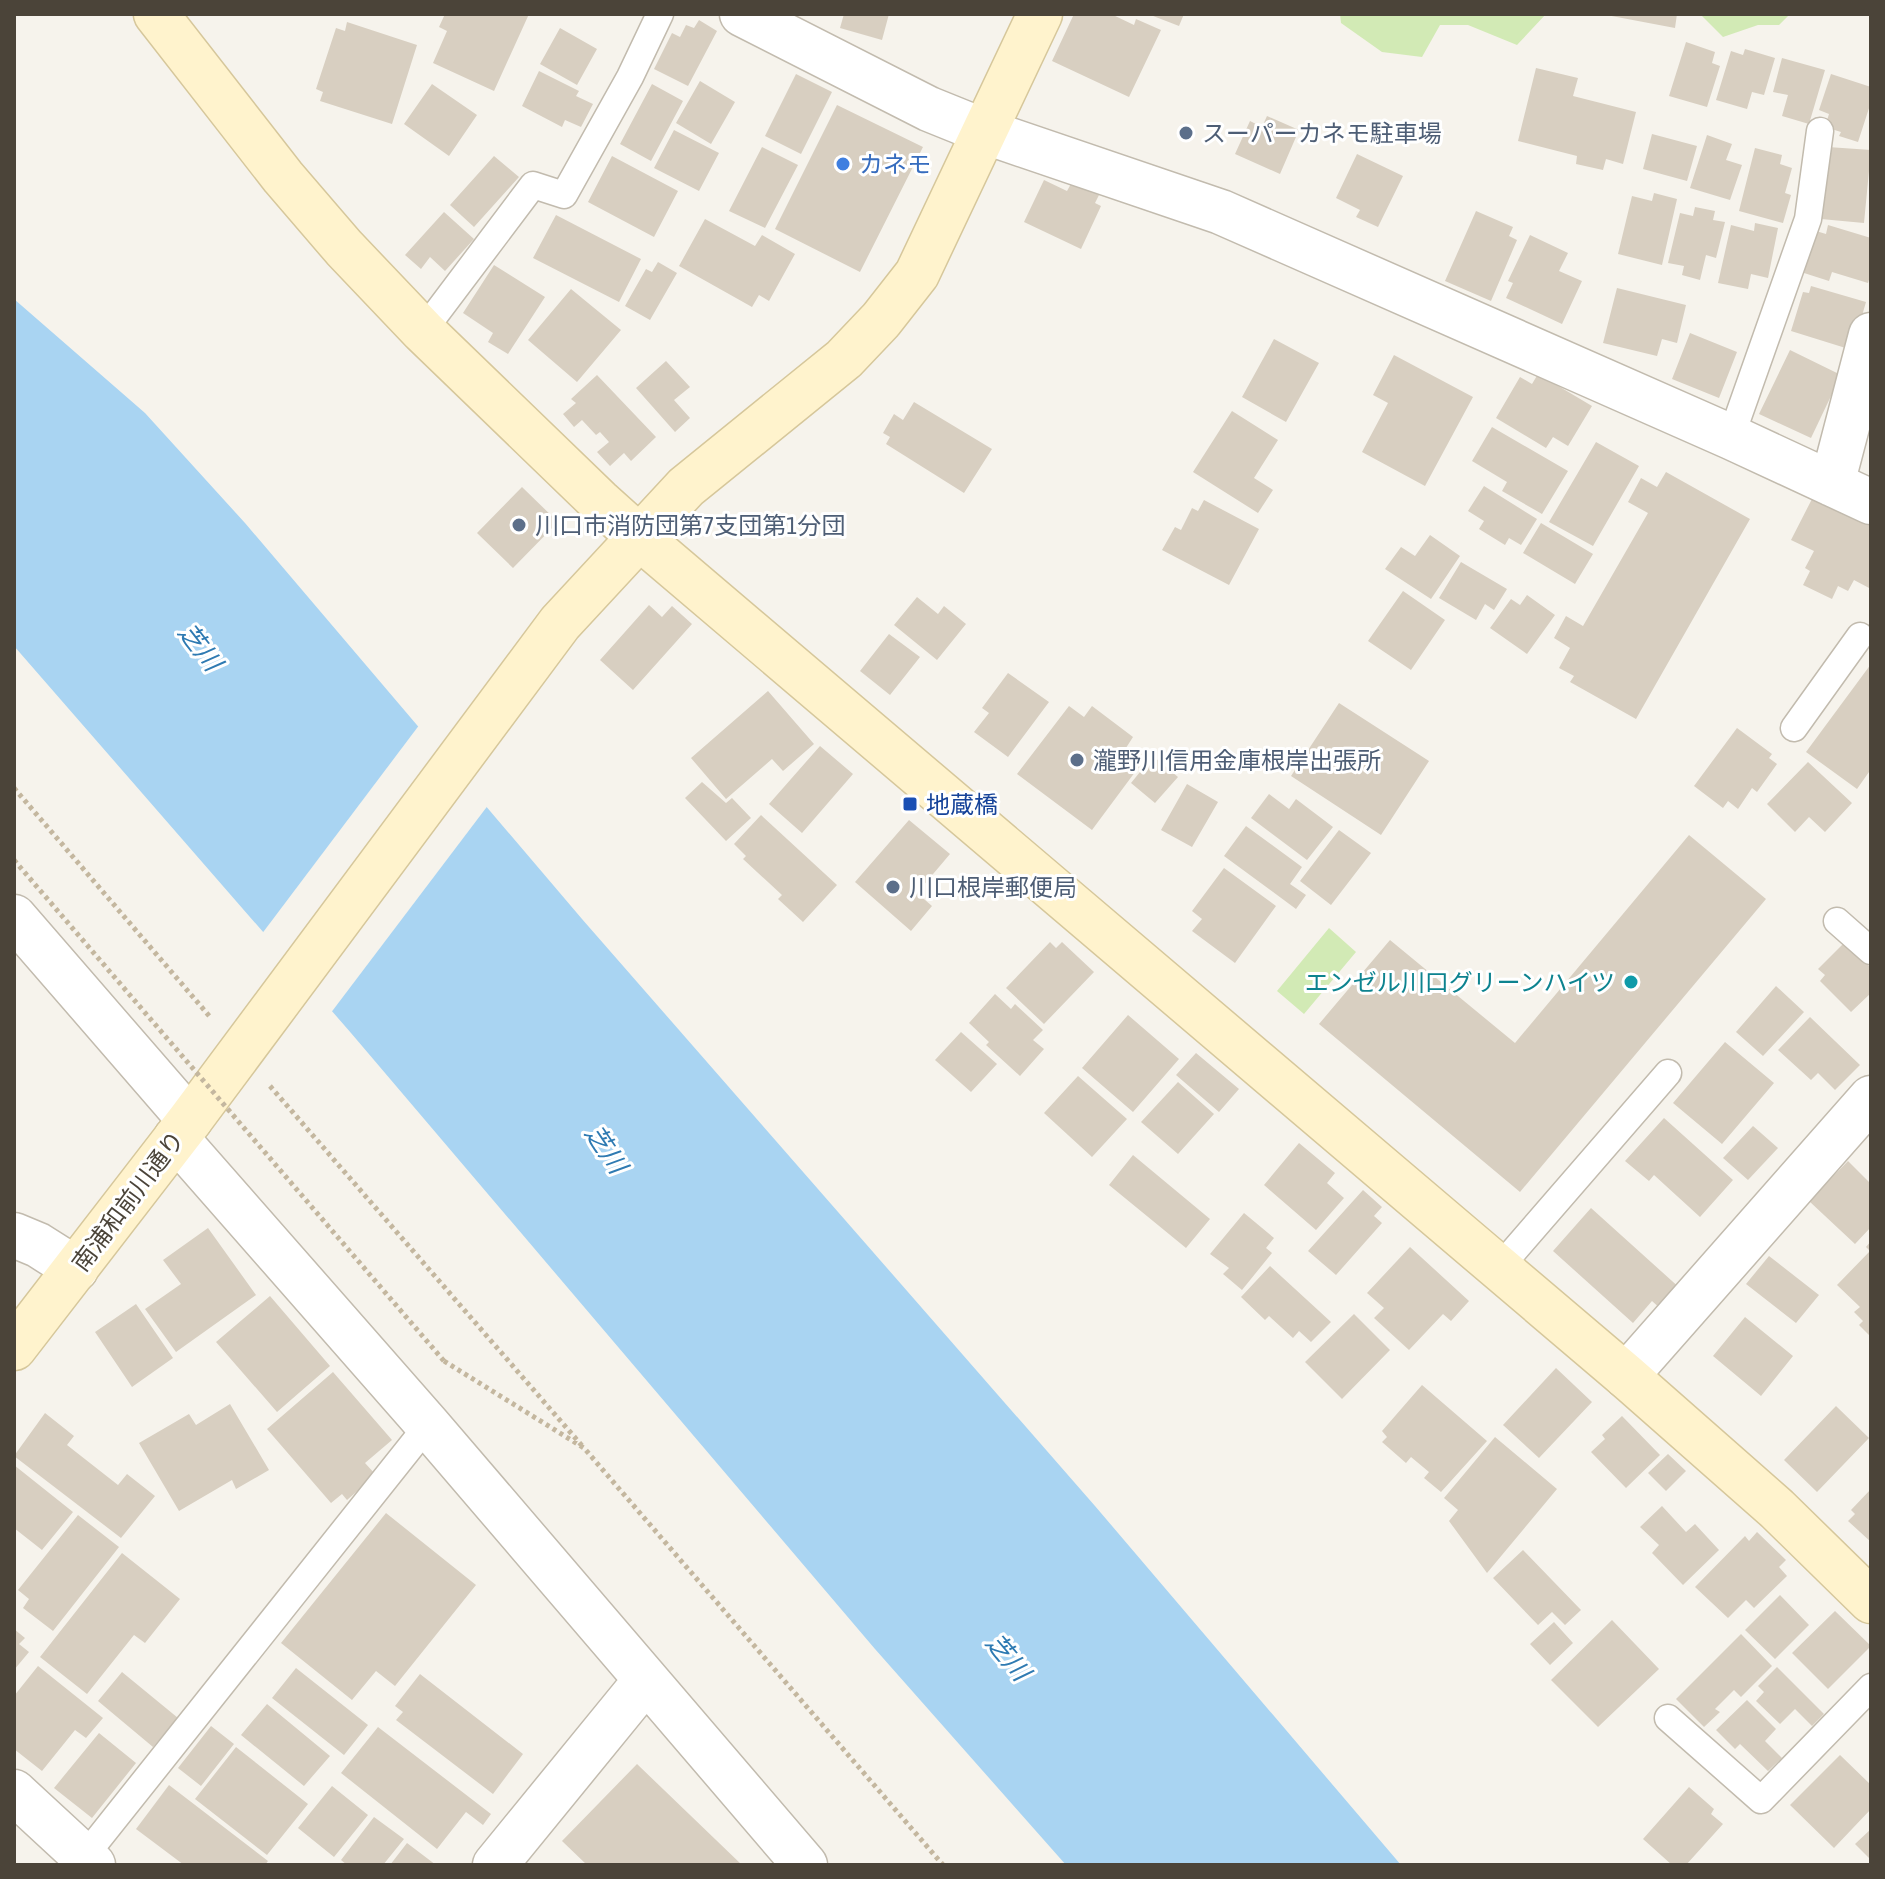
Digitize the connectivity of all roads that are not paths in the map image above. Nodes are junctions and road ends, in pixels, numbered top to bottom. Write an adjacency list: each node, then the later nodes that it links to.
1 (156, 14): 7 (street)
2 (660, 14): 7 (lane)
3 (742, 14): 6 (street)
4 (1040, 14): 6 (street, 南浦和前川通り)
5 (1820, 131): 9 (lane)
6 (986, 132): 9 (street); 12 (street, 南浦和前川通り)
7 (423, 331): 12 (street)
8 (1871, 335): 10 (street)
9 (1731, 437): 10 (street)
10 (1832, 484): 11 (street)
11 (1871, 502)
12 (639, 537): 20 (street, 南浦和前川通り); 22 (street)
13 (1867, 633): 14 (lane)
14 (1794, 728)
15 (14, 917): 20 (street)
16 (1837, 921): 17 (lane)
17 (1871, 951)
18 (1668, 1073): 22 (lane)
19 (1871, 1098): 25 (street)
20 (183, 1129): 23 (street, 南浦和前川通り); 26 (street)
21 (14, 1235): 23 (street)
22 (1499, 1268): 25 (street)
23 (76, 1269): 24 (street, 南浦和前川通り)
24 (14, 1348)
25 (1626, 1376): 27 (street)
26 (428, 1425): 28 (street); 32 (lane)
27 (1871, 1601)
28 (646, 1680): 33 (street); 34 (street)
29 (1871, 1687): 30 (lane)
30 (1668, 1718)
31 (14, 1792): 32 (street)
32 (89, 1861)
33 (495, 1865)
34 (805, 1865)

